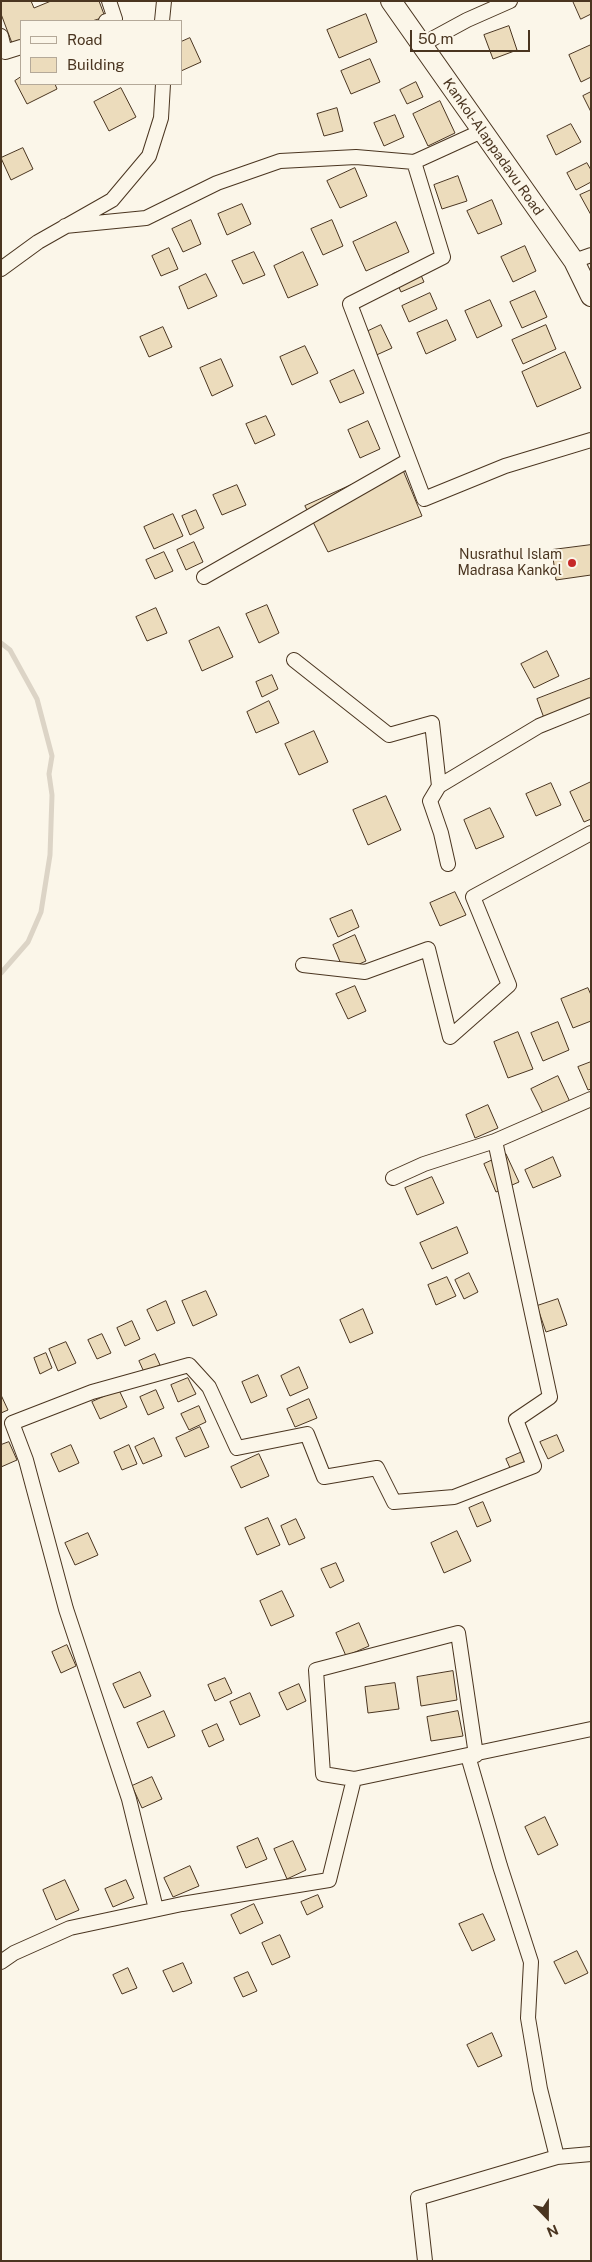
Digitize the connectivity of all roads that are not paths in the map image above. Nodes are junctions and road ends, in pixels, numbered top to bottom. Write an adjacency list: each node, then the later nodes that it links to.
1 (109, 1): 5 (street)
2 (164, 1): 6 (street)
3 (391, 1): 8 (main road, Kankol-Alappadavu Road)
4 (510, 1): 8 (street)
5 (110, 20)
6 (162, 20)
7 (1, 36): 9 (street)
8 (421, 45): 11 (main road, Kankol-Alappadavu Road)
9 (20, 47)
10 (163, 85): 13 (street)
11 (482, 131): 12 (street); 14 (main road, Kankol-Alappadavu Road)
12 (414, 162): 13 (street); 18 (street)
13 (65, 226): 15 (street)
14 (582, 258): 16 (main road, Kankol-Alappadavu Road)
15 (1, 268)
16 (591, 296)
17 (591, 440): 18 (street)
18 (409, 460): 19 (street)
19 (204, 577)
20 (294, 660): 22 (street)
21 (591, 705): 22 (street)
22 (439, 786): 24 (street)
23 (591, 833): 25 (street)
24 (448, 864)
25 (303, 965)
26 (591, 1099): 27 (street)
27 (496, 1141): 28 (street); 32 (street)
28 (393, 1178)
29 (591, 1729): 30 (street)
30 (472, 1756): 31 (street); 31 (street); 35 (street)
31 (354, 1780): 32 (street)
32 (156, 1909): 33 (street)
33 (1, 1962)
34 (591, 2154): 35 (street)
35 (557, 2157): 36 (street)
36 (425, 2261)

